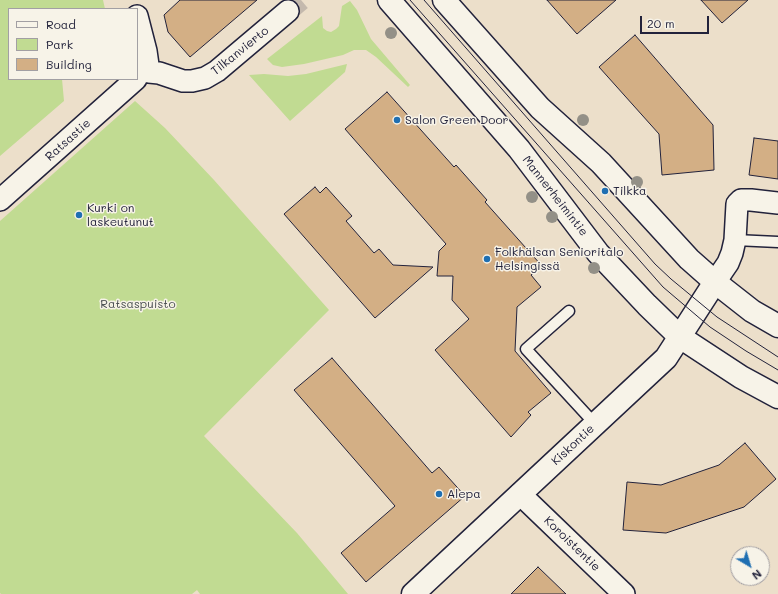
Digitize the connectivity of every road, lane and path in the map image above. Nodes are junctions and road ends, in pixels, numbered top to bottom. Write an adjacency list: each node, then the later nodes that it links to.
1 (389, 0): 14 (main road, Mannerheimintie)
2 (444, 0): 11 (main road)
3 (288, 11): 5 (street, Tilkanvierto)
4 (138, 20): 5 (street)
5 (141, 76)
6 (136, 80): 7 (street, Ratsastie)
7 (0, 200)
8 (778, 203): 9 (street)
9 (735, 240): 10 (lane); 11 (street)
10 (778, 242)
11 (716, 282): 13 (main road); 14 (main road, Kiskontie)
12 (569, 311): 16 (lane)
13 (778, 326)
14 (680, 337): 15 (main road, Mannerheimintie); 16 (main road, Kiskontie)
15 (778, 397)
16 (595, 424): 17 (main road, Kiskontie)
17 (520, 494): 18 (main road, Kiskontie); 19 (street, Koroistentie)
18 (413, 594)
19 (624, 594)

